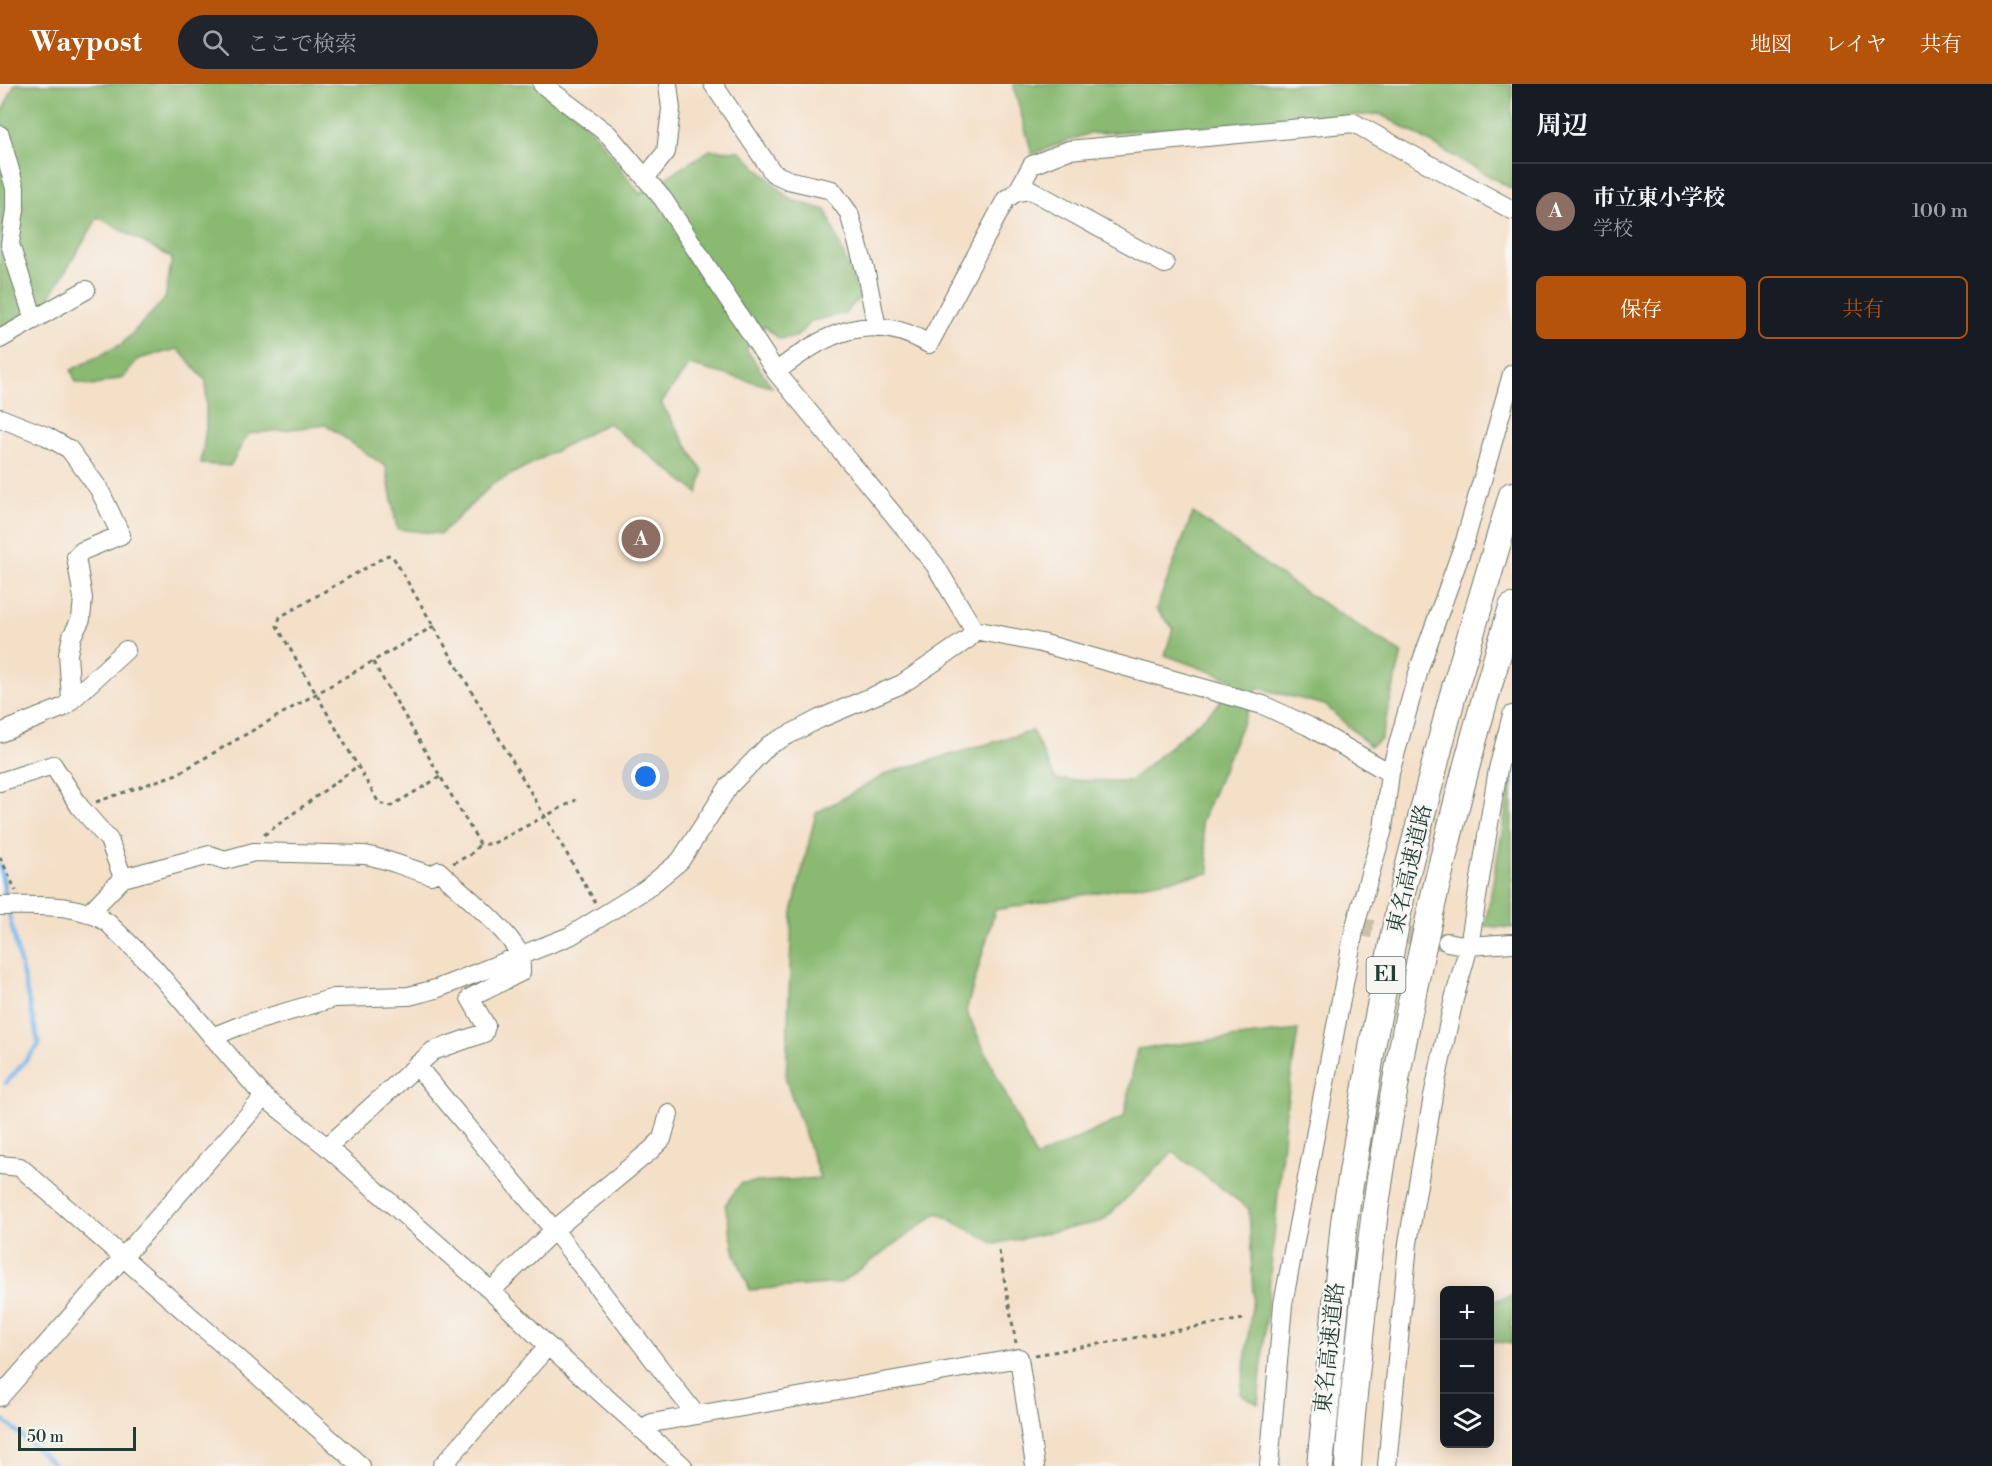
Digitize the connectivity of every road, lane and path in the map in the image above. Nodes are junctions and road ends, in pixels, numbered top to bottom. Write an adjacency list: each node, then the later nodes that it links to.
1 (542, 84): 5 (street)
2 (668, 84): 5 (street)
3 (713, 84): 11 (street)
4 (0, 135): 10 (street)
5 (646, 177): 13 (street)
6 (1017, 192): 7 (street); 8 (street); 11 (street)
7 (1512, 210)
8 (1165, 264)
9 (86, 290): 10 (street)
10 (34, 320): 12 (street)
11 (877, 328): 13 (street)
12 (0, 339)
13 (776, 372): 19 (street)
14 (1512, 374): 27 (street)
15 (0, 418): 23 (street)
16 (1512, 495): 67 (highway, 東名高速道路 / E1)
17 (1512, 607): 68 (highway, 東名高速道路 / E1)
18 (434, 626): 21 (path); 22 (path); 32 (path)
19 (974, 630): 27 (street); 41 (street)
20 (126, 650): 23 (street)
21 (373, 662): 22 (path); 28 (path)
22 (317, 694): 26 (path); 31 (path)
23 (70, 699): 25 (street)
24 (1512, 715): 44 (street)
25 (0, 733)
26 (359, 765): 28 (path); 34 (path)
27 (1390, 773): 66 (street)
28 (440, 777): 33 (path)
29 (0, 782): 31 (street)
30 (576, 800): 32 (path)
31 (80, 807): 37 (street)
32 (545, 818): 33 (path); 41 (path)
33 (480, 844): 36 (path)
34 (254, 852): 36 (street); 37 (street)
35 (0, 857): 39 (path)
36 (439, 871): 45 (street)
37 (123, 878): 40 (street)
38 (0, 906): 39 (street)
39 (22, 906): 40 (street)
40 (89, 913): 46 (street)
41 (604, 917): 45 (street)
42 (1447, 942): 44 (street)
43 (1512, 943): 44 (street)
44 (1469, 946): 69 (street)
45 (520, 956): 46 (street); 47 (street)
46 (212, 1037): 48 (street)
47 (416, 1065): 50 (street); 52 (street)
48 (264, 1096): 50 (street); 54 (street)
49 (669, 1114): 52 (street)
50 (327, 1147): 55 (street)
51 (0, 1165): 54 (street)
52 (554, 1230): 55 (street); 60 (street)
53 (999, 1251): 58 (path)
54 (122, 1256): 59 (street); 62 (street)
55 (491, 1291): 57 (street)
56 (1243, 1319): 58 (path)
57 (548, 1346): 61 (street); 63 (street)
58 (1019, 1358): 60 (street); 65 (street)
59 (0, 1397)
60 (696, 1415): 61 (street)
61 (640, 1429): 64 (street)
62 (362, 1466)
63 (442, 1466)
64 (683, 1466)
65 (1035, 1466)
66 (1269, 1466)
67 (1320, 1466)
68 (1348, 1466)
69 (1387, 1466)

